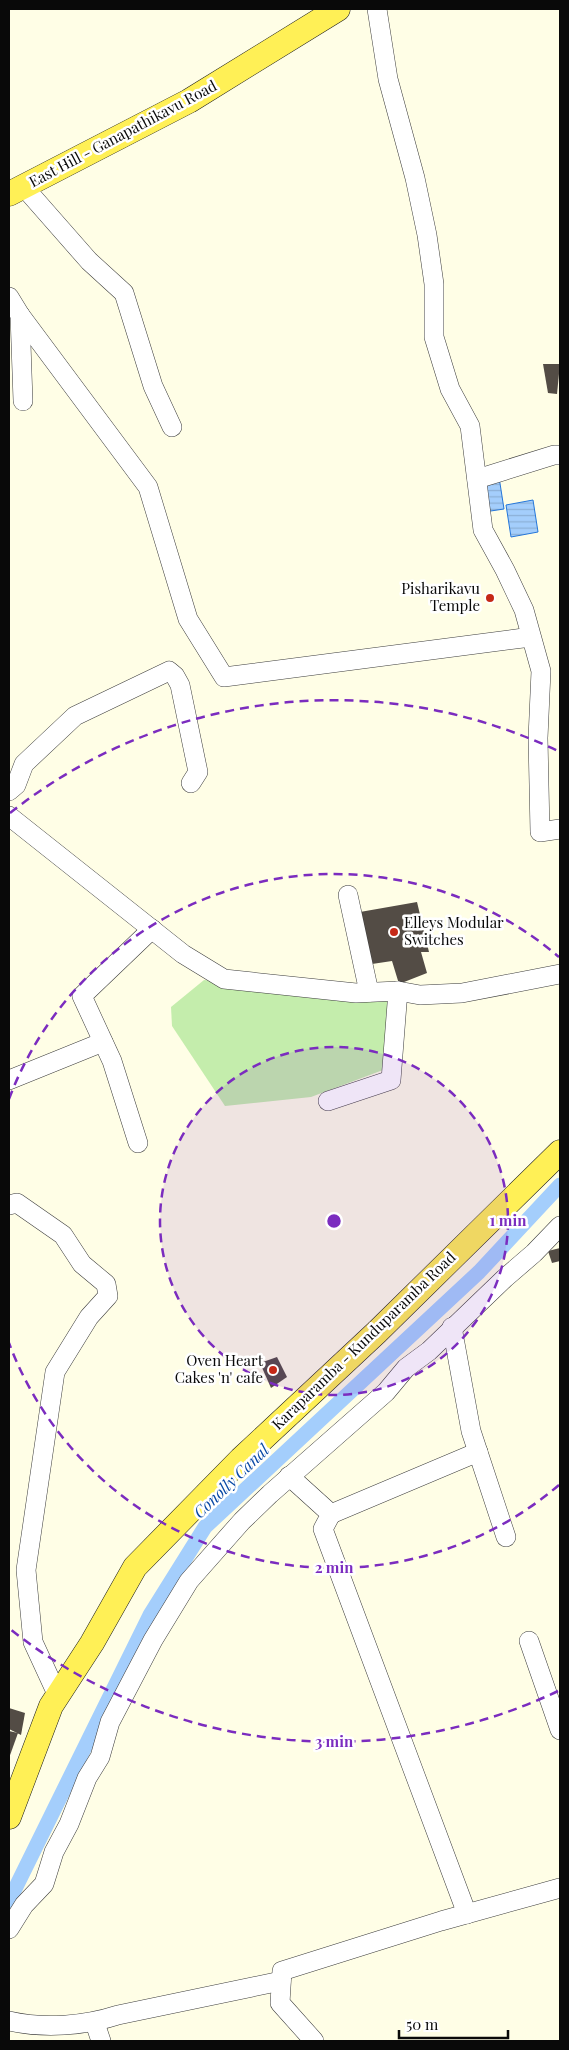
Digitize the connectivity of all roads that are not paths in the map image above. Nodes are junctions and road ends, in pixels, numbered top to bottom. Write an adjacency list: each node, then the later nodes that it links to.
1 (377, 9): 9 (street)
2 (330, 11): 3 (main road, East Hill - Ganapathikavu Road)
3 (16, 191): 7 (street)
4 (9, 297): 5 (street)
5 (20, 315): 6 (street); 10 (street)
6 (23, 401)
7 (172, 427)
8 (560, 455): 9 (street)
9 (477, 479): 10 (street)
10 (531, 637): 14 (street)
11 (191, 783): 12 (street)
12 (9, 791)
13 (10, 821): 16 (street)
14 (560, 830)
15 (348, 895): 19 (street)
16 (152, 929): 19 (street); 20 (street)
17 (560, 974): 18 (street)
18 (398, 991): 19 (street); 22 (street)
19 (369, 992)
20 (103, 1042): 21 (street); 23 (street)
21 (9, 1080)
22 (328, 1101)
23 (138, 1143)
24 (560, 1152): 33 (main road, Karaparamba - Kunduparamba Road)
25 (9, 1205): 33 (street)
26 (560, 1226): 27 (street)
27 (452, 1327): 28 (street); 29 (street)
28 (478, 1452): 30 (street); 31 (street)
29 (289, 1476): 30 (street); 39 (street)
30 (331, 1514): 38 (street)
31 (506, 1537)
32 (529, 1641): 34 (street)
33 (57, 1694): 36 (main road, Karaparamba - Kunduparamba Road)
34 (555, 1696): 35 (street)
35 (560, 1730)
36 (9, 1817)
37 (560, 1888): 38 (street)
38 (468, 1914): 40 (street)
39 (9, 1929)
40 (282, 1981): 42 (street); 44 (street)
41 (9, 2021): 42 (street)
42 (95, 2023): 43 (street)
43 (101, 2041)
44 (314, 2041)

